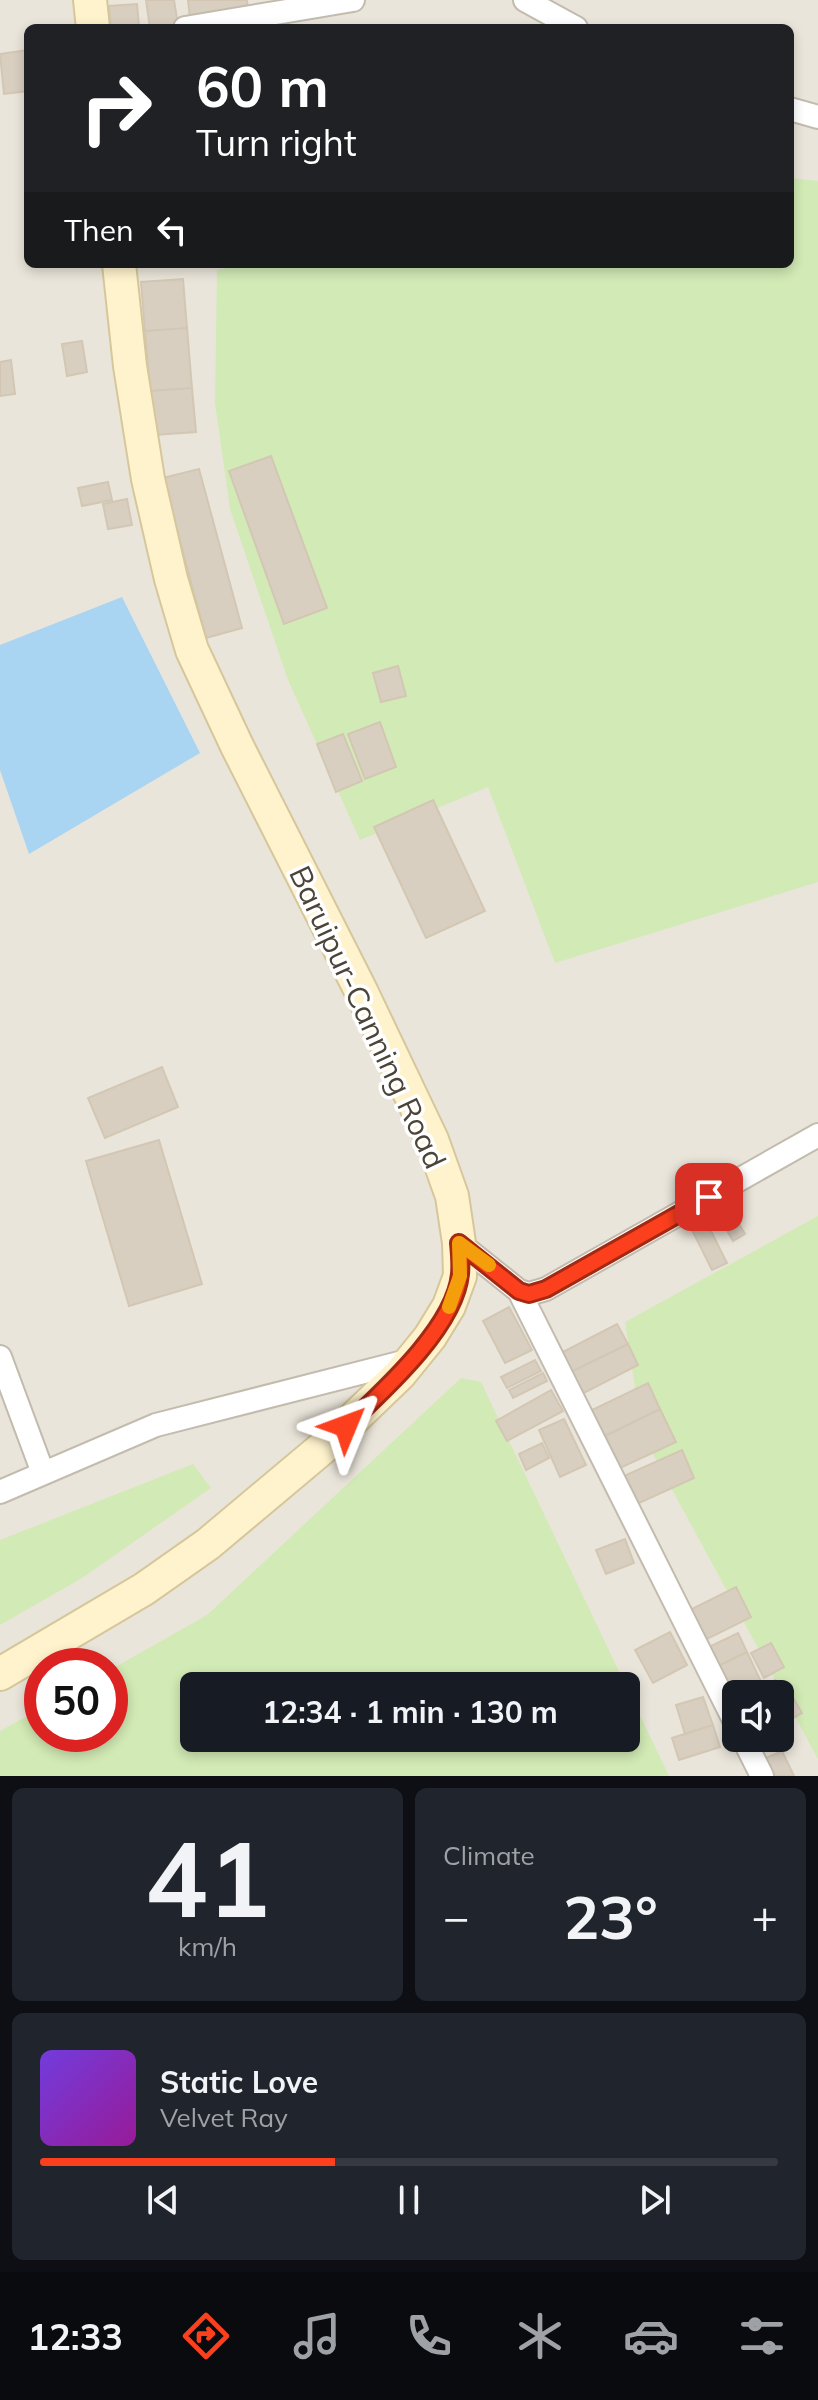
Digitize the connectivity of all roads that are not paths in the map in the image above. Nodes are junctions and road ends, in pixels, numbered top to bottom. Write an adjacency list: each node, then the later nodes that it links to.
1 (90, 0): 4 (main road)
2 (353, 0): 5 (street)
3 (525, 0): 6 (street)
4 (93, 24)
5 (209, 24)
6 (569, 24)
7 (794, 110): 8 (street)
8 (818, 117)
9 (119, 268): 11 (main road, Baruipur-Canning Road)
10 (818, 1135): 12 (street)
11 (459, 1243): 12 (street); 14 (main road, Baruipur-Canning Road)
12 (519, 1291): 18 (street)
13 (0, 1357): 15 (street)
14 (411, 1360): 15 (street); 17 (main road, Baruipur-Canning Road)
15 (43, 1473): 16 (street)
16 (0, 1492)
17 (0, 1674)
18 (722, 1696)
19 (750, 1752): 20 (street)
20 (762, 1776)

